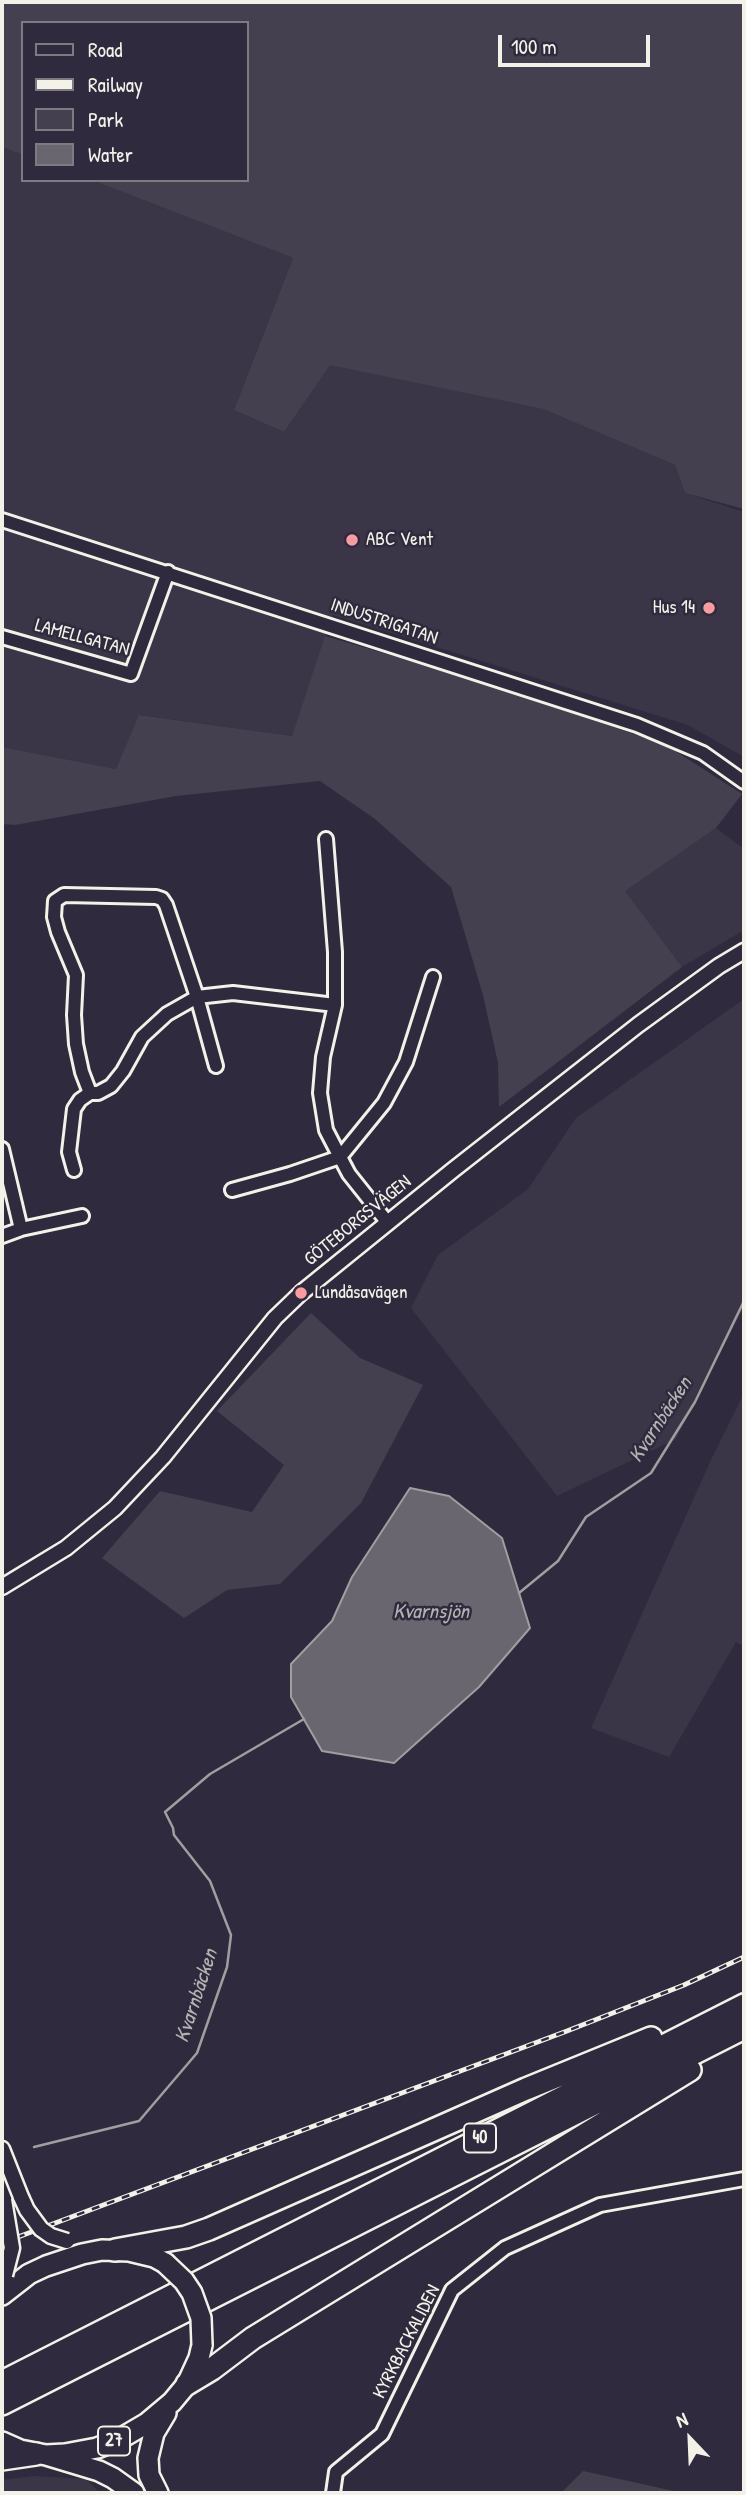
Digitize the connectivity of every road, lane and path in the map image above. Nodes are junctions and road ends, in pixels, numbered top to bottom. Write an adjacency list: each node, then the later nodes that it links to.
1 (2, 520): 2 (street, INDUSTRIGATAN)
2 (168, 572): 3 (street, LAMELLGATAN); 4 (street, INDUSTRIGATAN)
3 (2, 637)
4 (744, 782)
5 (326, 839): 9 (street)
6 (744, 951): 17 (street, GÖTEBORGSVÄGEN)
7 (433, 977): 13 (street)
8 (197, 997): 9 (street); 10 (street); 11 (street); 11 (street)
9 (335, 1005): 13 (street)
10 (216, 1066)
11 (90, 1093): 14 (street)
12 (2, 1149): 18 (street)
13 (340, 1157): 15 (street); 17 (street)
14 (74, 1170)
15 (232, 1190)
16 (82, 1216): 18 (street)
17 (388, 1223): 20 (street, GÖTEBORGSVÄGEN)
18 (21, 1229): 19 (street)
19 (2, 1236)
20 (2, 1587)
21 (744, 2003): 27 (highway); 30 (highway, 40)
22 (744, 2028): 33 (highway, 40)
23 (744, 2036): 31 (highway)
24 (2, 2149): 27 (street, bridge)
25 (744, 2179): 39 (street, KYRKBACKALIDEN)
26 (3, 2196): 28 (street, bridge)
27 (108, 2250): 29 (main road, 27); 31 (main road, 27, bridge)
28 (3, 2280)
29 (2, 2295)
30 (2, 2382)
31 (187, 2384): 32 (main road, 27)
32 (172, 2402): 35 (main road, 27); 38 (main road, 27)
33 (2, 2404)
34 (2, 2442): 35 (main road, 27)
35 (41, 2454): 36 (highway, 27); 37 (main road, 27)
36 (2, 2459)
37 (134, 2493)
38 (158, 2493)
39 (333, 2493)

